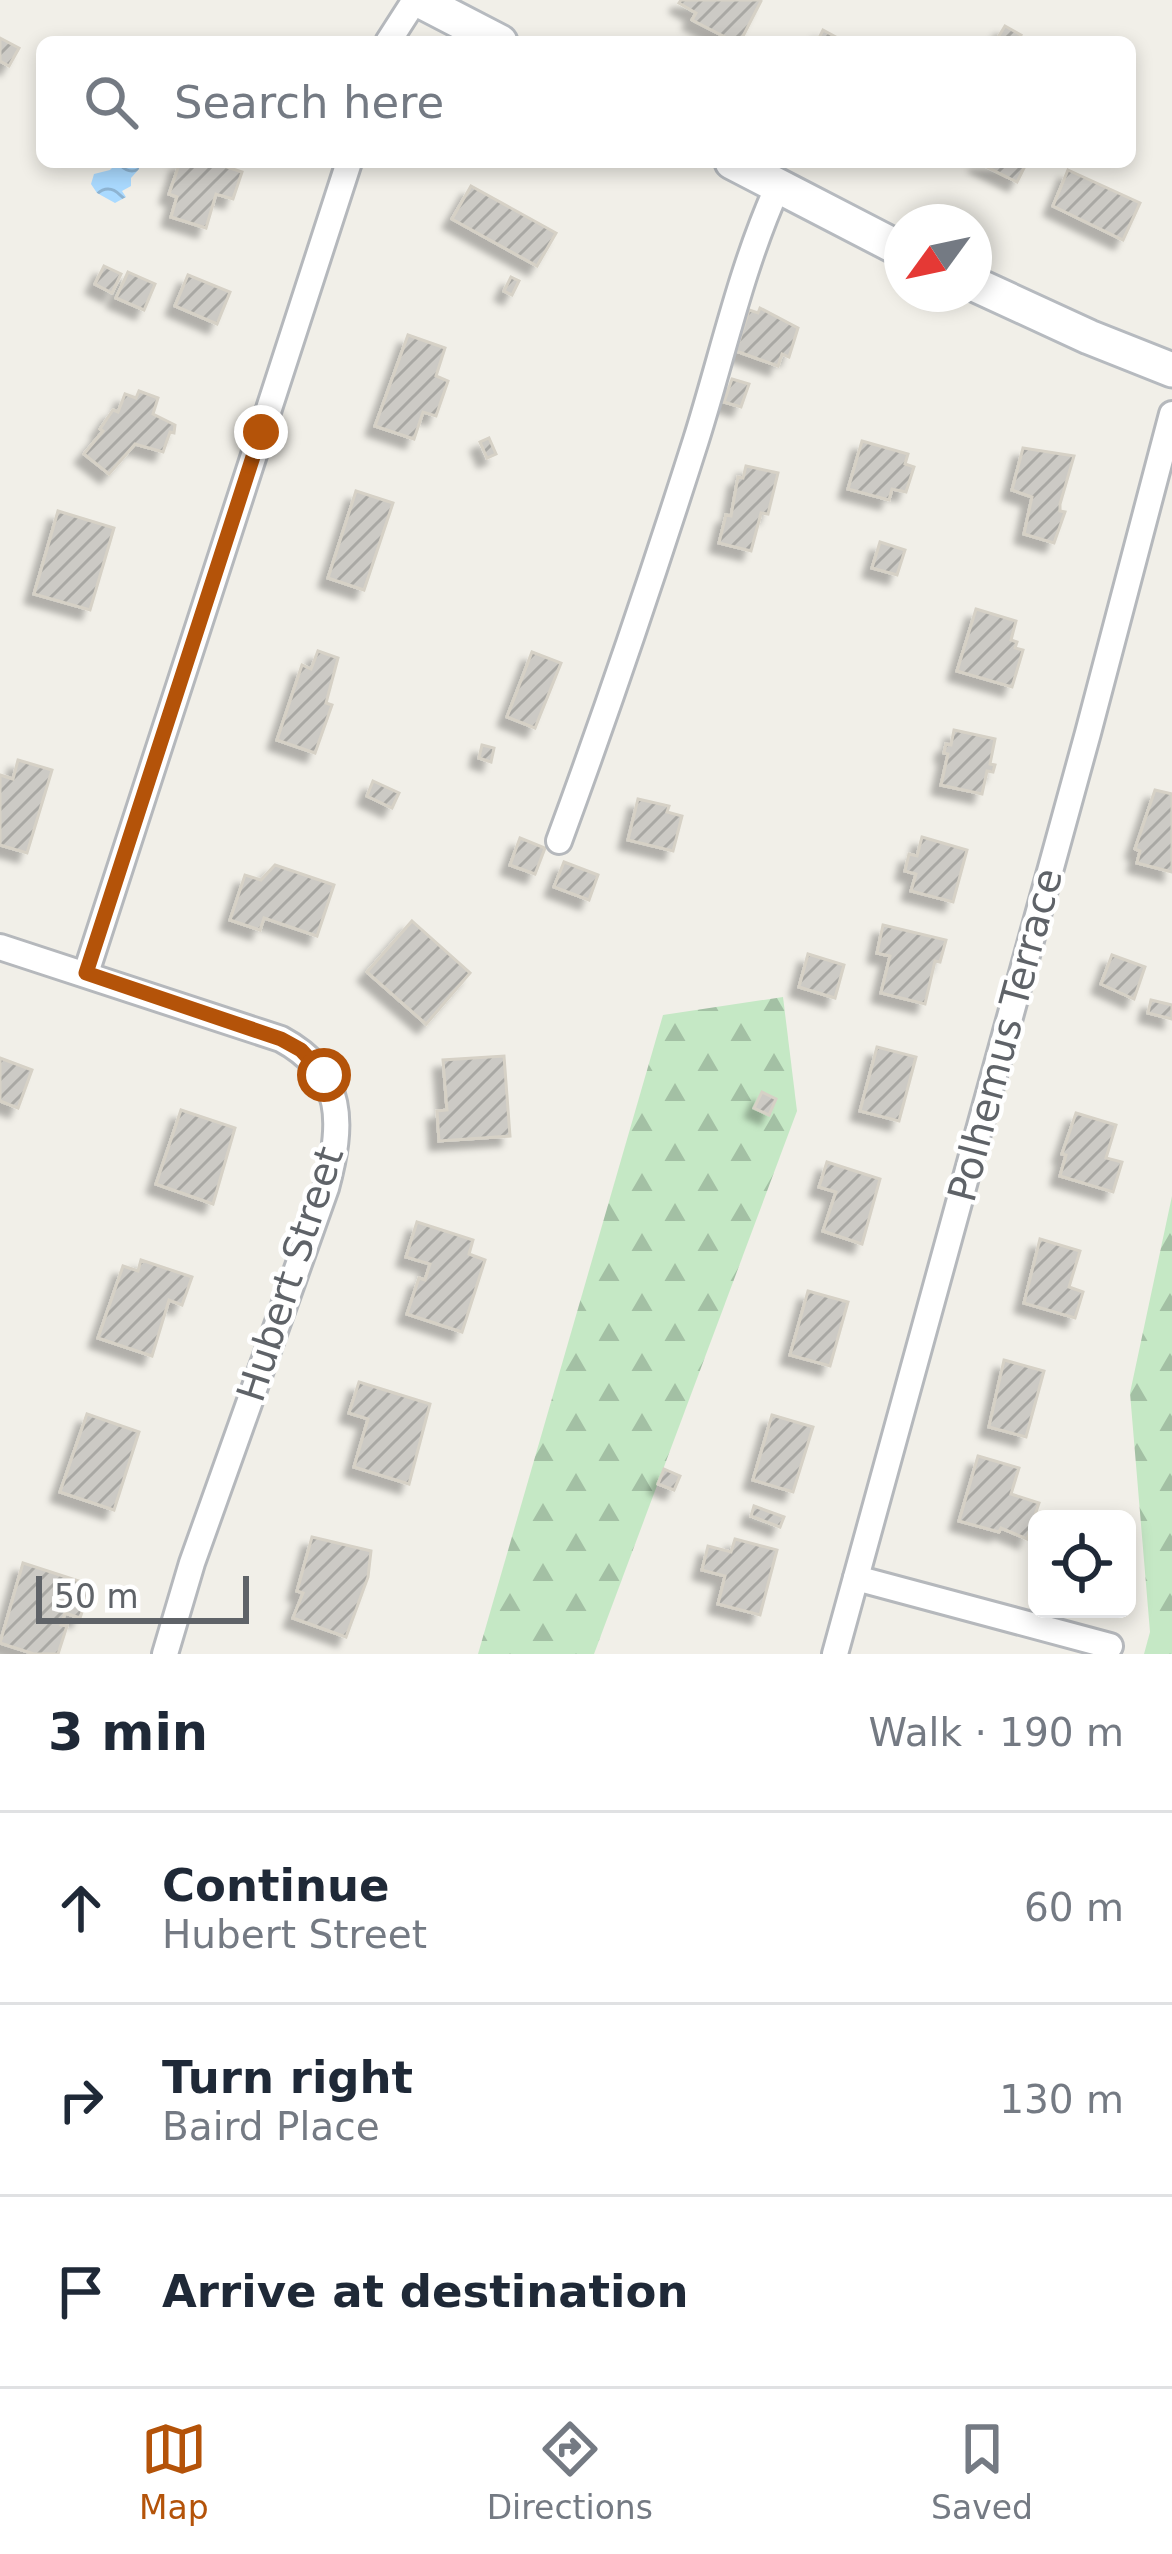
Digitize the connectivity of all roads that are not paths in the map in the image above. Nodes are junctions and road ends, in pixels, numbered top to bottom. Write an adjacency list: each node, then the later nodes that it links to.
1 (417, 0): 2 (street); 3 (main road)
2 (392, 36)
3 (488, 36)
4 (347, 168): 13 (street)
5 (744, 168): 6 (main road)
6 (778, 186): 7 (main road); 11 (street)
7 (884, 241)
8 (992, 292): 9 (main road)
9 (1172, 370)
10 (1172, 415): 14 (street, Polhemus Terrace)
11 (559, 842)
12 (0, 947): 13 (street, Hubert Street)
13 (86, 973): 16 (street, Hubert Street)
14 (856, 1578): 15 (street); 17 (street, Polhemus Terrace)
15 (1110, 1646)
16 (165, 1654)
17 (835, 1654)

